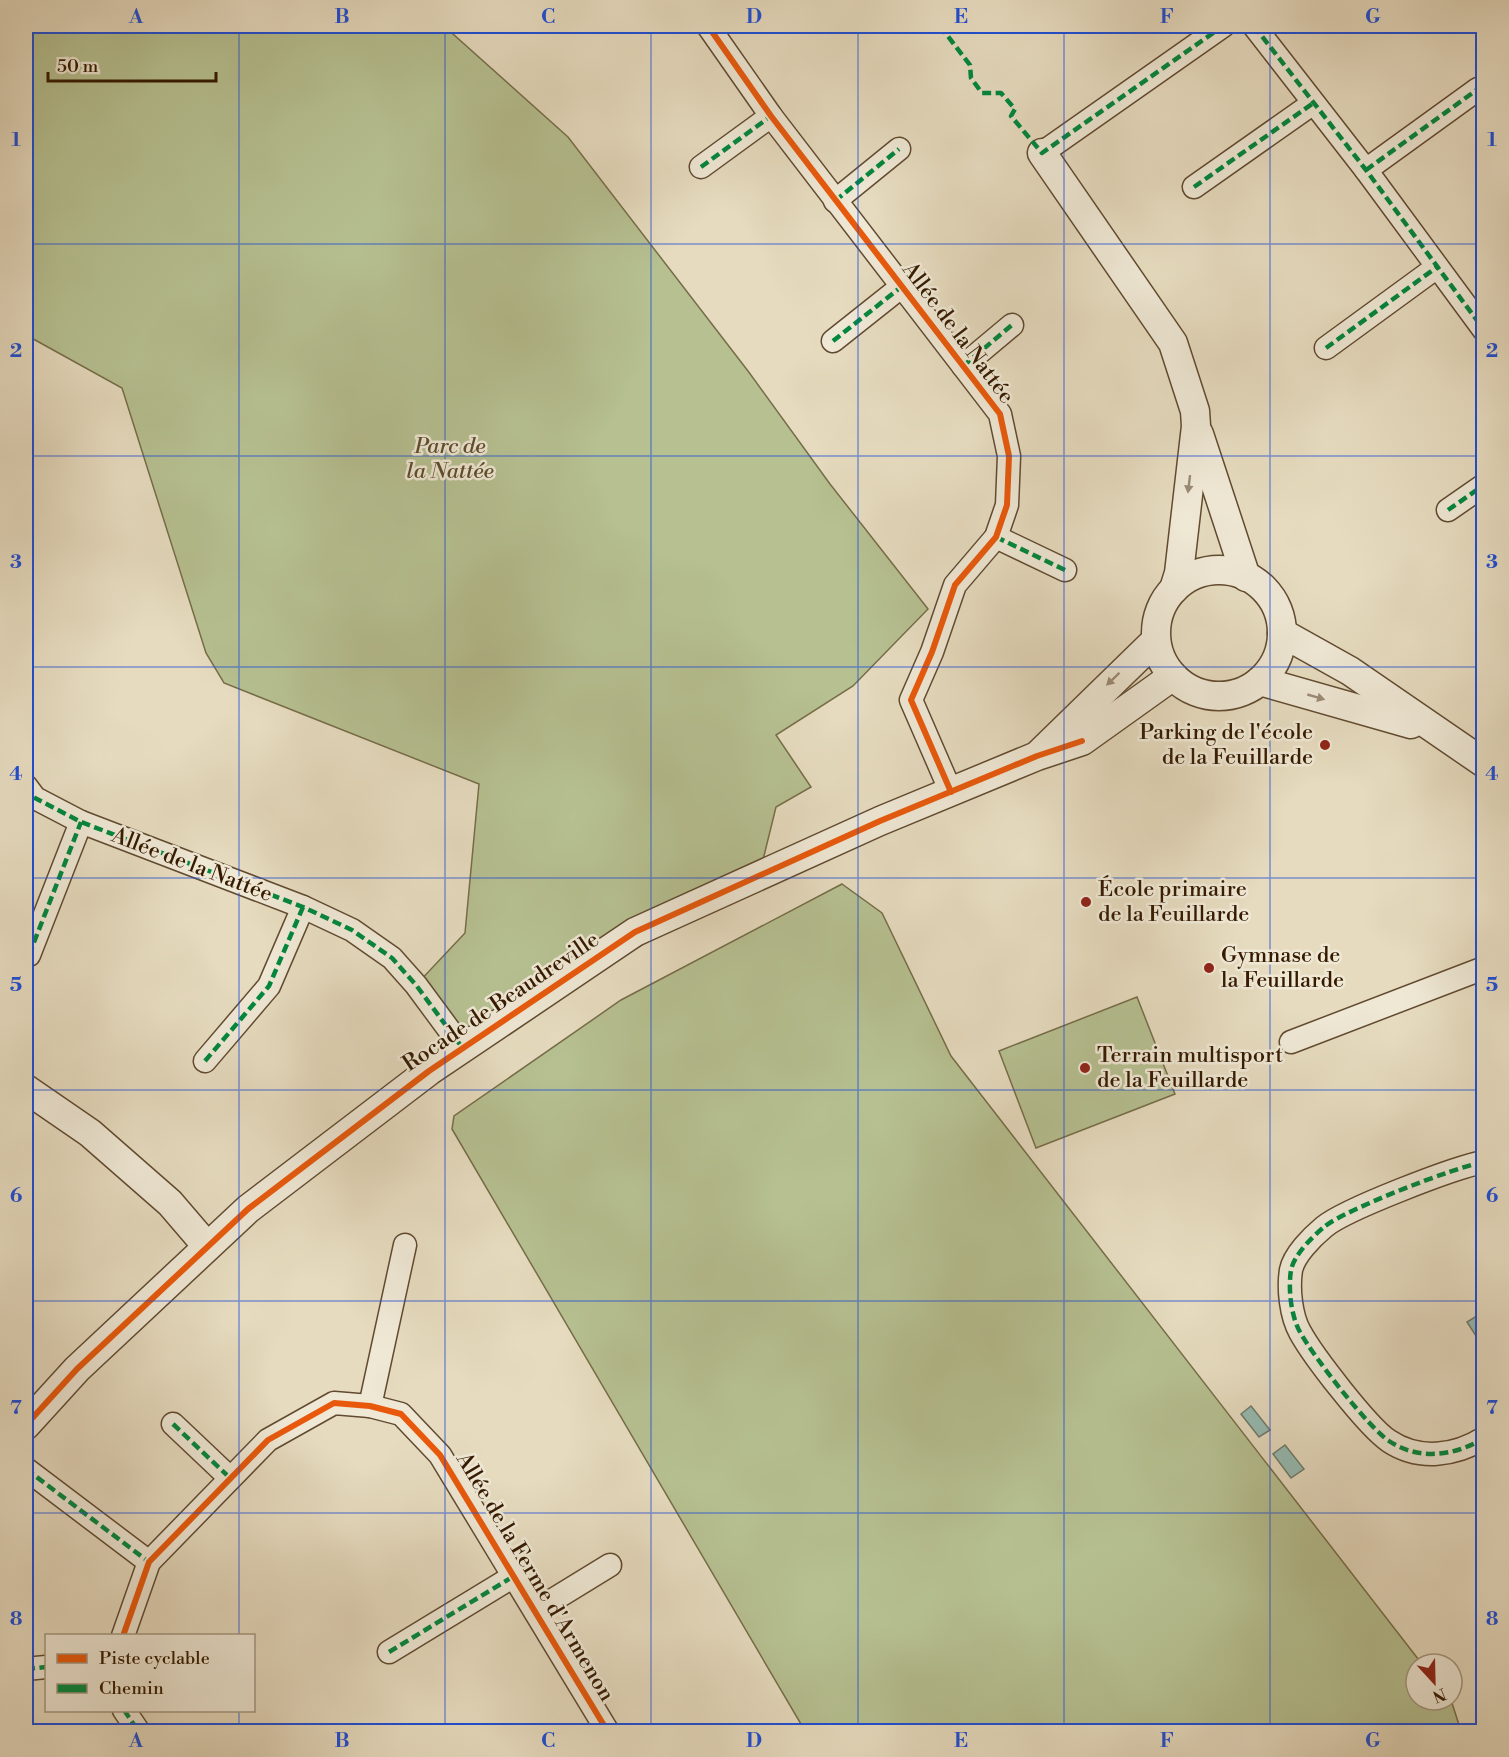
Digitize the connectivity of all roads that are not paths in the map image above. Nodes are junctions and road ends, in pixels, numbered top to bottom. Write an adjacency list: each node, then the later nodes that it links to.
1 (1223, 26): 8 (street)
2 (1254, 26): 5 (street)
3 (716, 28): 6 (street, Allée de la Nattée)
4 (1478, 89): 10 (street)
5 (1312, 104): 10 (street); 11 (street)
6 (771, 116): 9 (street); 12 (street, Allée de la Nattée)
7 (899, 149): 12 (street)
8 (1042, 153): 20 (street)
9 (701, 167)
10 (1366, 170): 13 (street)
11 (1194, 187)
12 (835, 201): 14 (street, Allée de la Nattée)
13 (1437, 267): 16 (street); 18 (street)
14 (901, 287): 17 (street, Allée de la Nattée); 19 (street, Allée de la Nattée)
15 (1012, 325): 19 (street, Allée de la Nattée)
16 (1484, 330)
17 (833, 341)
18 (1326, 348)
19 (963, 366): 23 (street, Allée de la Nattée)
20 (1196, 426): 25 (street); 26 (street, one-way to 26)
21 (1484, 485): 22 (street)
22 (1448, 510)
23 (996, 537): 24 (street); 34 (street, Allée de la Nattée)
24 (1065, 570)
25 (1246, 577): 26 (street); 27 (street)
26 (1174, 589): 28 (street)
27 (1282, 633): 30 (street); 31 (street)
28 (1156, 640): 29 (street); 32 (street, Rocade de Beaudreville, one-way to 32)
29 (1173, 676): 30 (street); 32 (street, Rocade de Beaudreville)
30 (1260, 681): 31 (street, one-way to 31)
31 (1441, 734): 33 (street)
32 (1037, 756): 34 (street, Rocade de Beaudreville)
33 (1484, 763)
34 (951, 792): 41 (street, Rocade de Beaudreville)
35 (28, 794): 36 (street, Allée de la Nattée)
36 (81, 822): 37 (street, Allée de la Nattée); 38 (street)
37 (303, 908): 41 (street, Allée de la Nattée); 42 (street, Allée de la Nattée)
38 (29, 955)
39 (1484, 968): 40 (street)
40 (1291, 1042)
41 (464, 1050): 45 (street, Rocade de Beaudreville)
42 (205, 1061)
43 (26, 1089): 45 (street)
44 (1484, 1162): 50 (street)
45 (206, 1245): 49 (street, Rocade de Beaudreville)
46 (405, 1245): 47 (street)
47 (370, 1406): 52 (street, Allée de la Ferme d'Armenon); 55 (street, Allée de la Ferme d'Armenon)
48 (173, 1424): 52 (street)
49 (26, 1425)
50 (1484, 1438)
51 (26, 1469): 53 (street)
52 (230, 1478): 53 (street, Allée de la Ferme d'Armenon)
53 (149, 1562): 57 (street, Allée de la Ferme d'Armenon)
54 (610, 1565): 56 (street, Allée de la Ferme d'Armenon)
55 (514, 1576): 56 (street, Allée de la Ferme d'Armenon); 58 (street, Allée de la Ferme d'Armenon)
56 (535, 1611): 63 (street, Allée de la Ferme d'Armenon)
57 (123, 1634)
58 (389, 1652)
59 (45, 1667): 60 (street)
60 (26, 1669)
61 (126, 1712): 62 (street)
62 (140, 1731)
63 (608, 1731)

